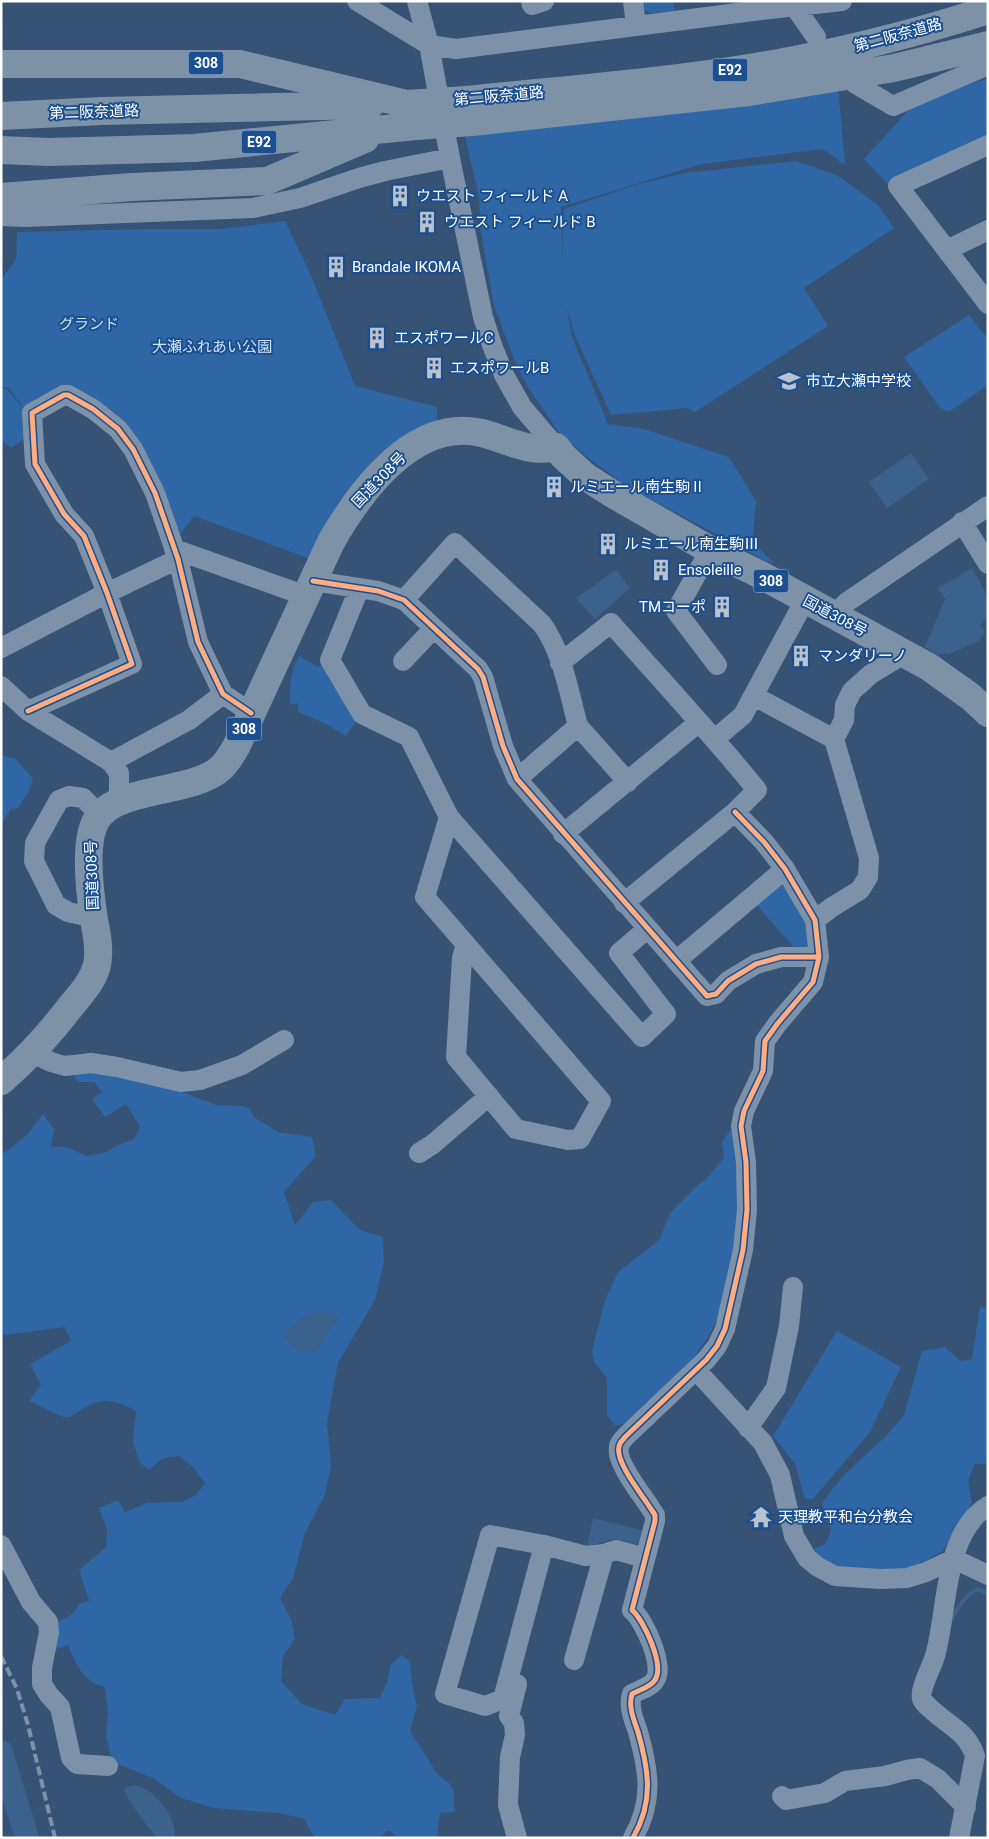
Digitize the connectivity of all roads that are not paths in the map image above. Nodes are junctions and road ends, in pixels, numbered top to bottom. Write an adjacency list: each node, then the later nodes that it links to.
1 (357, 1): 11 (street)
2 (417, 1): 11 (street)
3 (531, 1): 4 (street)
4 (544, 1)
5 (633, 1): 9 (street)
6 (842, 1): 7 (street)
7 (809, 5): 9 (street); 10 (street)
8 (988, 10): 16 (highway, 第二阪奈道路 / E92)
9 (636, 26): 11 (street)
10 (816, 37)
11 (430, 45): 21 (street)
12 (988, 45): 16 (highway, 第二阪奈道路 / E92)
13 (1, 64): 18 (highway, 308)
14 (988, 65): 15 (street)
15 (854, 83)
16 (469, 111): 18 (highway, 第二阪奈道路 / E92, bridge)
17 (1, 116): 18 (highway, 第二阪奈道路 / E92)
18 (404, 119): 20 (highway, 第二阪奈道路 / E92); 22 (highway)
19 (988, 145): 25 (street)
20 (1, 150)
21 (450, 158): 23 (street); 27 (street)
22 (1, 197)
23 (1, 216)
24 (988, 230): 25 (street)
25 (946, 250): 26 (street)
26 (988, 304)
27 (556, 447): 30 (highway, 国道308号 / 308); 33 (highway, 国道308号 / 308)
28 (988, 506): 29 (street)
29 (962, 522): 32 (street); 38 (street)
30 (710, 550): 37 (highway, 国道308号 / 308); 44 (street)
31 (176, 554): 33 (street); 35 (street); 35 (street); 46 (street)
32 (988, 564)
33 (310, 589): 34 (street); 49 (highway, 国道308号 / 308)
34 (359, 589): 36 (street); 60 (street)
35 (107, 593): 40 (street); 48 (street)
36 (404, 600): 39 (street); 43 (street)
37 (805, 600): 38 (highway, 国道308号 / 308); 47 (street)
38 (834, 615): 41 (highway, 国道308号 / 308)
39 (434, 628): 42 (street); 56 (street)
40 (1, 648)
41 (904, 654): 50 (highway, 国道308号 / 308); 54 (street)
42 (403, 661)
43 (560, 663): 51 (street); 52 (street)
44 (717, 665)
45 (1, 686): 48 (street)
46 (223, 694): 49 (street); 55 (street)
47 (754, 696): 53 (street); 54 (street)
48 (28, 711): 55 (street)
49 (251, 713): 58 (highway, 国道308号 / 308)
50 (988, 713)
51 (698, 723): 53 (street); 57 (street)
52 (578, 726): 56 (street); 57 (street)
53 (716, 739): 59 (street)
54 (834, 739): 65 (street)
55 (111, 762): 58 (street)
56 (517, 779): 61 (street)
57 (628, 782): 61 (street)
58 (110, 808): 64 (highway, 国道308号); 64 (street)
59 (735, 812): 62 (street); 63 (street)
60 (449, 817): 66 (street); 67 (street)
61 (563, 834): 63 (street)
62 (785, 869): 65 (street); 69 (street)
63 (624, 904): 66 (street)
64 (94, 918): 71 (highway, 国道308号)
65 (815, 920): 68 (street)
66 (647, 929): 69 (street)
67 (466, 944): 73 (street); 73 (street)
68 (819, 957): 69 (street); 76 (street)
69 (676, 961)
70 (284, 1040): 71 (street)
71 (33, 1053): 72 (highway, 国道308号)
72 (1, 1081)
73 (489, 1096): 74 (street)
74 (419, 1153)
75 (793, 1286): 77 (street)
76 (696, 1370): 77 (street); 82 (street)
77 (748, 1428): 83 (street)
78 (988, 1506): 83 (street)
79 (1, 1545): 87 (street)
80 (544, 1545): 81 (street); 86 (street); 86 (street)
81 (604, 1554): 82 (street); 85 (street)
82 (645, 1558): 91 (street)
83 (954, 1559): 84 (street); 89 (street)
84 (988, 1575)
85 (574, 1660)
86 (511, 1671): 90 (street)
87 (108, 1766)
88 (782, 1796): 89 (street)
89 (966, 1807): 92 (street)
90 (517, 1838)
91 (634, 1838)
92 (959, 1838)

